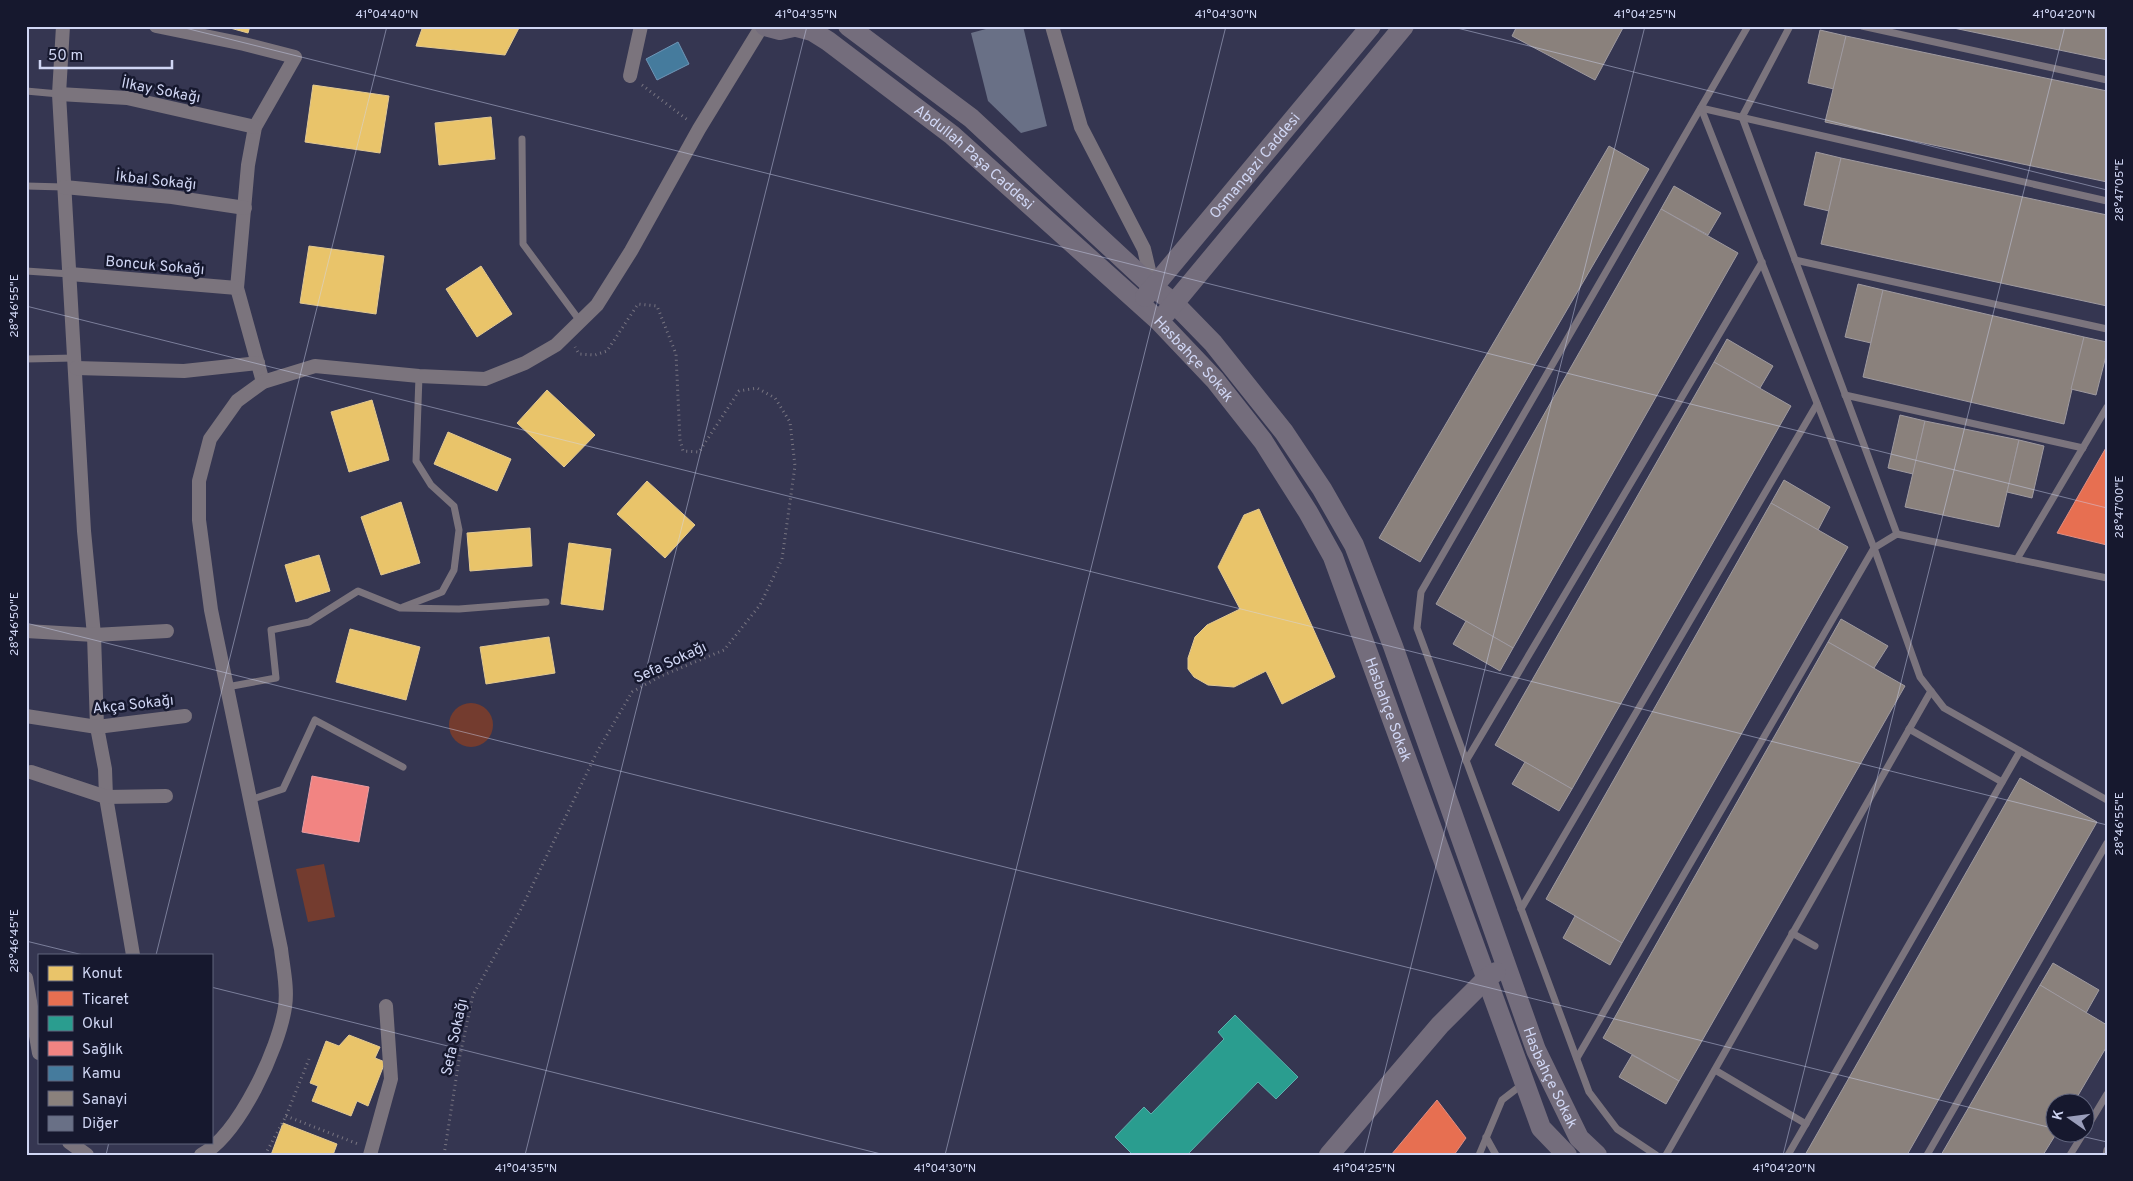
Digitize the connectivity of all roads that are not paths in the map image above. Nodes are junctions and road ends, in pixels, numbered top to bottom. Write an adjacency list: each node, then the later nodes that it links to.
1 (63, 26): 16 (street)
2 (156, 26): 19 (street)
3 (641, 26): 13 (street)
4 (763, 26): 12 (main road); 33 (street)
5 (848, 26): 29 (main road, Abdullah Paşa Caddesi)
6 (1052, 26): 29 (street)
7 (1371, 26): 29 (main road, Osmangazi Caddesi)
8 (1404, 26): 31 (main road, Osmangazi Caddesi)
9 (1748, 26): 17 (lane)
10 (1790, 26): 18 (lane)
11 (1862, 26): 14 (lane)
12 (797, 27): 32 (main road, Abdullah Paşa Caddesi)
13 (630, 76)
14 (2107, 80)
15 (26, 91): 16 (lane)
16 (60, 94): 19 (street, İlkay Sokağı); 22 (street)
17 (1702, 108): 18 (lane); 26 (lane); 61 (lane)
18 (1742, 117): 23 (lane); 25 (lane)
19 (255, 127): 24 (street)
20 (522, 139): 33 (lane)
21 (26, 186): 22 (lane)
22 (64, 187): 24 (street, İkbal Sokağı); 28 (street)
23 (2107, 201)
24 (245, 208): 30 (street)
25 (1795, 260): 35 (lane); 41 (lane)
26 (1762, 262): 42 (lane); 61 (lane)
27 (26, 271): 28 (lane)
28 (70, 274): 30 (street, Boncuk Sokağı); 37 (street)
29 (1153, 287): 31 (main road, Abdullah Paşa Caddesi); 32 (main road, Osmangazi Caddesi)
30 (237, 288): 38 (street)
31 (1174, 303): 34 (main road, Osmangazi Caddesi); 74 (main road, Hasbahçe Sokak)
32 (1139, 304): 34 (main road, Hasbahçe Sokak)
33 (580, 321): 39 (street)
34 (1159, 321): 76 (main road, Hasbahçe Sokak)
35 (2107, 329)
36 (26, 359): 37 (lane)
37 (75, 363): 38 (street); 53 (street)
38 (258, 363): 40 (street)
39 (419, 376): 40 (street); 50 (lane)
40 (263, 382): 54 (street)
41 (1845, 394): 44 (lane); 45 (lane)
42 (1817, 404): 46 (lane); 70 (lane)
43 (2107, 407): 44 (lane)
44 (2083, 448): 47 (lane)
45 (1897, 534): 46 (lane); 47 (lane)
46 (1874, 548): 55 (lane); 79 (lane)
47 (2018, 559): 48 (lane)
48 (2107, 578)
49 (546, 602): 50 (lane)
50 (400, 608): 54 (lane)
51 (26, 631): 53 (street)
52 (167, 632): 53 (street)
53 (94, 635): 58 (street)
54 (227, 687): 67 (street)
55 (1931, 691): 59 (lane); 60 (lane)
56 (26, 716): 58 (street, Akça Sokağı)
57 (185, 716): 58 (street, Akça Sokağı)
58 (97, 727): 66 (street)
59 (1909, 729): 64 (lane); 71 (lane)
60 (2020, 751): 64 (lane); 68 (lane)
61 (1466, 761): 70 (lane)
62 (403, 767): 67 (lane)
63 (31, 772): 66 (street)
64 (2002, 782): 84 (lane)
65 (166, 796): 66 (street)
66 (106, 797): 73 (street)
67 (250, 800): 92 (street)
68 (2107, 800)
69 (2107, 843): 100 (lane)
70 (1521, 909): 79 (lane)
71 (1792, 933): 72 (lane); 80 (lane)
72 (1815, 946)
73 (134, 954)
74 (1505, 966): 76 (main road); 96 (main road, Hasbahçe Sokak)
75 (26, 978): 78 (street)
76 (1487, 978): 81 (main road, Hasbahçe Sokak); 93 (main road)
77 (386, 1006): 89 (street)
78 (38, 1047)
79 (1577, 1058): 97 (lane)
80 (1715, 1070): 84 (lane); 98 (lane)
81 (1524, 1082): 85 (lane); 95 (main road, Hasbahçe Sokak)
82 (2107, 1094): 83 (lane)
83 (2096, 1112)
84 (1806, 1124): 99 (lane)
85 (1486, 1137): 90 (lane); 94 (lane)
86 (72, 1144): 91 (street)
87 (2077, 1144): 101 (lane)
88 (2107, 1150): 102 (lane)
89 (372, 1152)
90 (1495, 1154)
91 (87, 1155)
92 (201, 1155)
93 (1329, 1155)
94 (1478, 1155)
95 (1567, 1155)
96 (1596, 1155)
97 (1656, 1155)
98 (1666, 1155)
99 (1788, 1155)
100 (1927, 1155)
101 (2070, 1155)
102 (2106, 1155)

